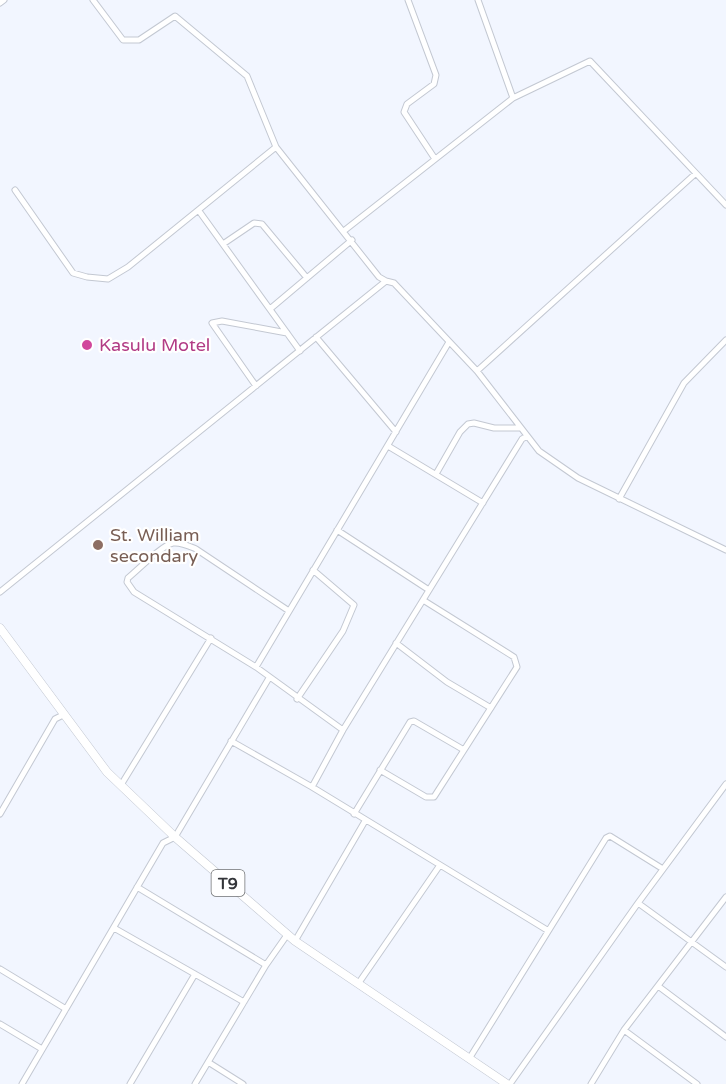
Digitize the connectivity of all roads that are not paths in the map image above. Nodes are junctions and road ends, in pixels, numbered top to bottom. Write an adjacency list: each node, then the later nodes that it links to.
1 (4, 0): 5 (street)
2 (93, 0): 7 (street)
3 (408, 0): 8 (street)
4 (478, 0): 6 (street)
5 (0, 3)
6 (513, 98): 8 (street); 9 (street)
7 (276, 147): 12 (street); 13 (street)
8 (435, 159): 13 (street)
9 (695, 174): 11 (street); 24 (street)
10 (15, 190): 12 (street)
11 (726, 205)
12 (199, 211): 15 (street)
13 (345, 230): 14 (street)
14 (352, 240): 16 (street); 17 (street)
15 (223, 244): 16 (street); 18 (street)
16 (307, 278): 18 (street)
17 (386, 281): 20 (street); 22 (street)
18 (270, 309): 19 (street)
19 (287, 333): 23 (street); 25 (street)
20 (316, 337): 23 (street); 27 (street)
21 (726, 340): 31 (street)
22 (450, 342): 24 (street); 27 (street)
23 (300, 351): 25 (street)
24 (477, 371): 26 (street)
25 (256, 386): 37 (street)
26 (521, 428): 28 (street); 30 (street)
27 (396, 432): 29 (street)
28 (527, 436): 31 (street); 32 (street)
29 (388, 446): 30 (street); 33 (street)
30 (436, 474): 32 (street)
31 (619, 499): 34 (street)
32 (483, 503): 36 (street)
33 (337, 530): 35 (street); 36 (street)
34 (726, 549)
35 (314, 570): 39 (street); 45 (street)
36 (429, 590): 38 (street)
37 (0, 592)
38 (423, 600): 42 (street); 46 (street)
39 (289, 611): 41 (street); 43 (street)
40 (0, 628): 47 (highway, T9)
41 (211, 638): 43 (street); 53 (street)
42 (396, 644): 46 (street); 48 (street)
43 (256, 667): 44 (street)
44 (269, 678): 45 (street); 49 (street)
45 (297, 699): 48 (street)
46 (491, 708): 50 (street)
47 (63, 715): 53 (highway, T9); 55 (street)
48 (343, 730): 54 (street)
49 (231, 741): 54 (street); 58 (street)
50 (464, 750): 51 (street); 51 (street)
51 (380, 770): 56 (street)
52 (726, 784): 60 (street)
53 (121, 785): 58 (highway, T9)
54 (312, 787): 56 (street)
55 (0, 814)
56 (354, 814): 57 (street)
57 (365, 820): 59 (street); 67 (street)
58 (175, 837): 61 (street); 66 (highway, T9)
59 (440, 866): 65 (street); 73 (street)
60 (663, 869): 63 (street); 65 (street)
61 (137, 887): 64 (street); 69 (street)
62 (726, 897): 68 (street)
63 (638, 903): 68 (street); 87 (street)
64 (114, 928): 72 (street); 76 (street)
65 (547, 930): 81 (street)
66 (287, 935): 67 (highway, T9); 69 (street)
67 (295, 941): 73 (highway, T9)
68 (692, 942): 70 (street); 74 (street)
69 (266, 965): 75 (street)
70 (726, 967)
71 (0, 969): 76 (street)
72 (195, 974): 75 (street); 84 (street)
73 (358, 984): 81 (highway, T9)
74 (658, 987): 78 (street); 79 (street)
75 (244, 1002): 82 (street)
76 (66, 1009): 80 (street)
77 (0, 1024): 80 (street)
78 (624, 1030): 88 (street); 89 (street)
79 (726, 1037)
80 (42, 1049): 83 (street)
81 (469, 1059): 87 (highway, T9)
82 (208, 1062): 85 (street); 86 (street)
83 (22, 1084)
84 (130, 1084)
85 (195, 1084)
86 (243, 1084)
87 (508, 1084)
88 (591, 1084)
89 (697, 1084)

